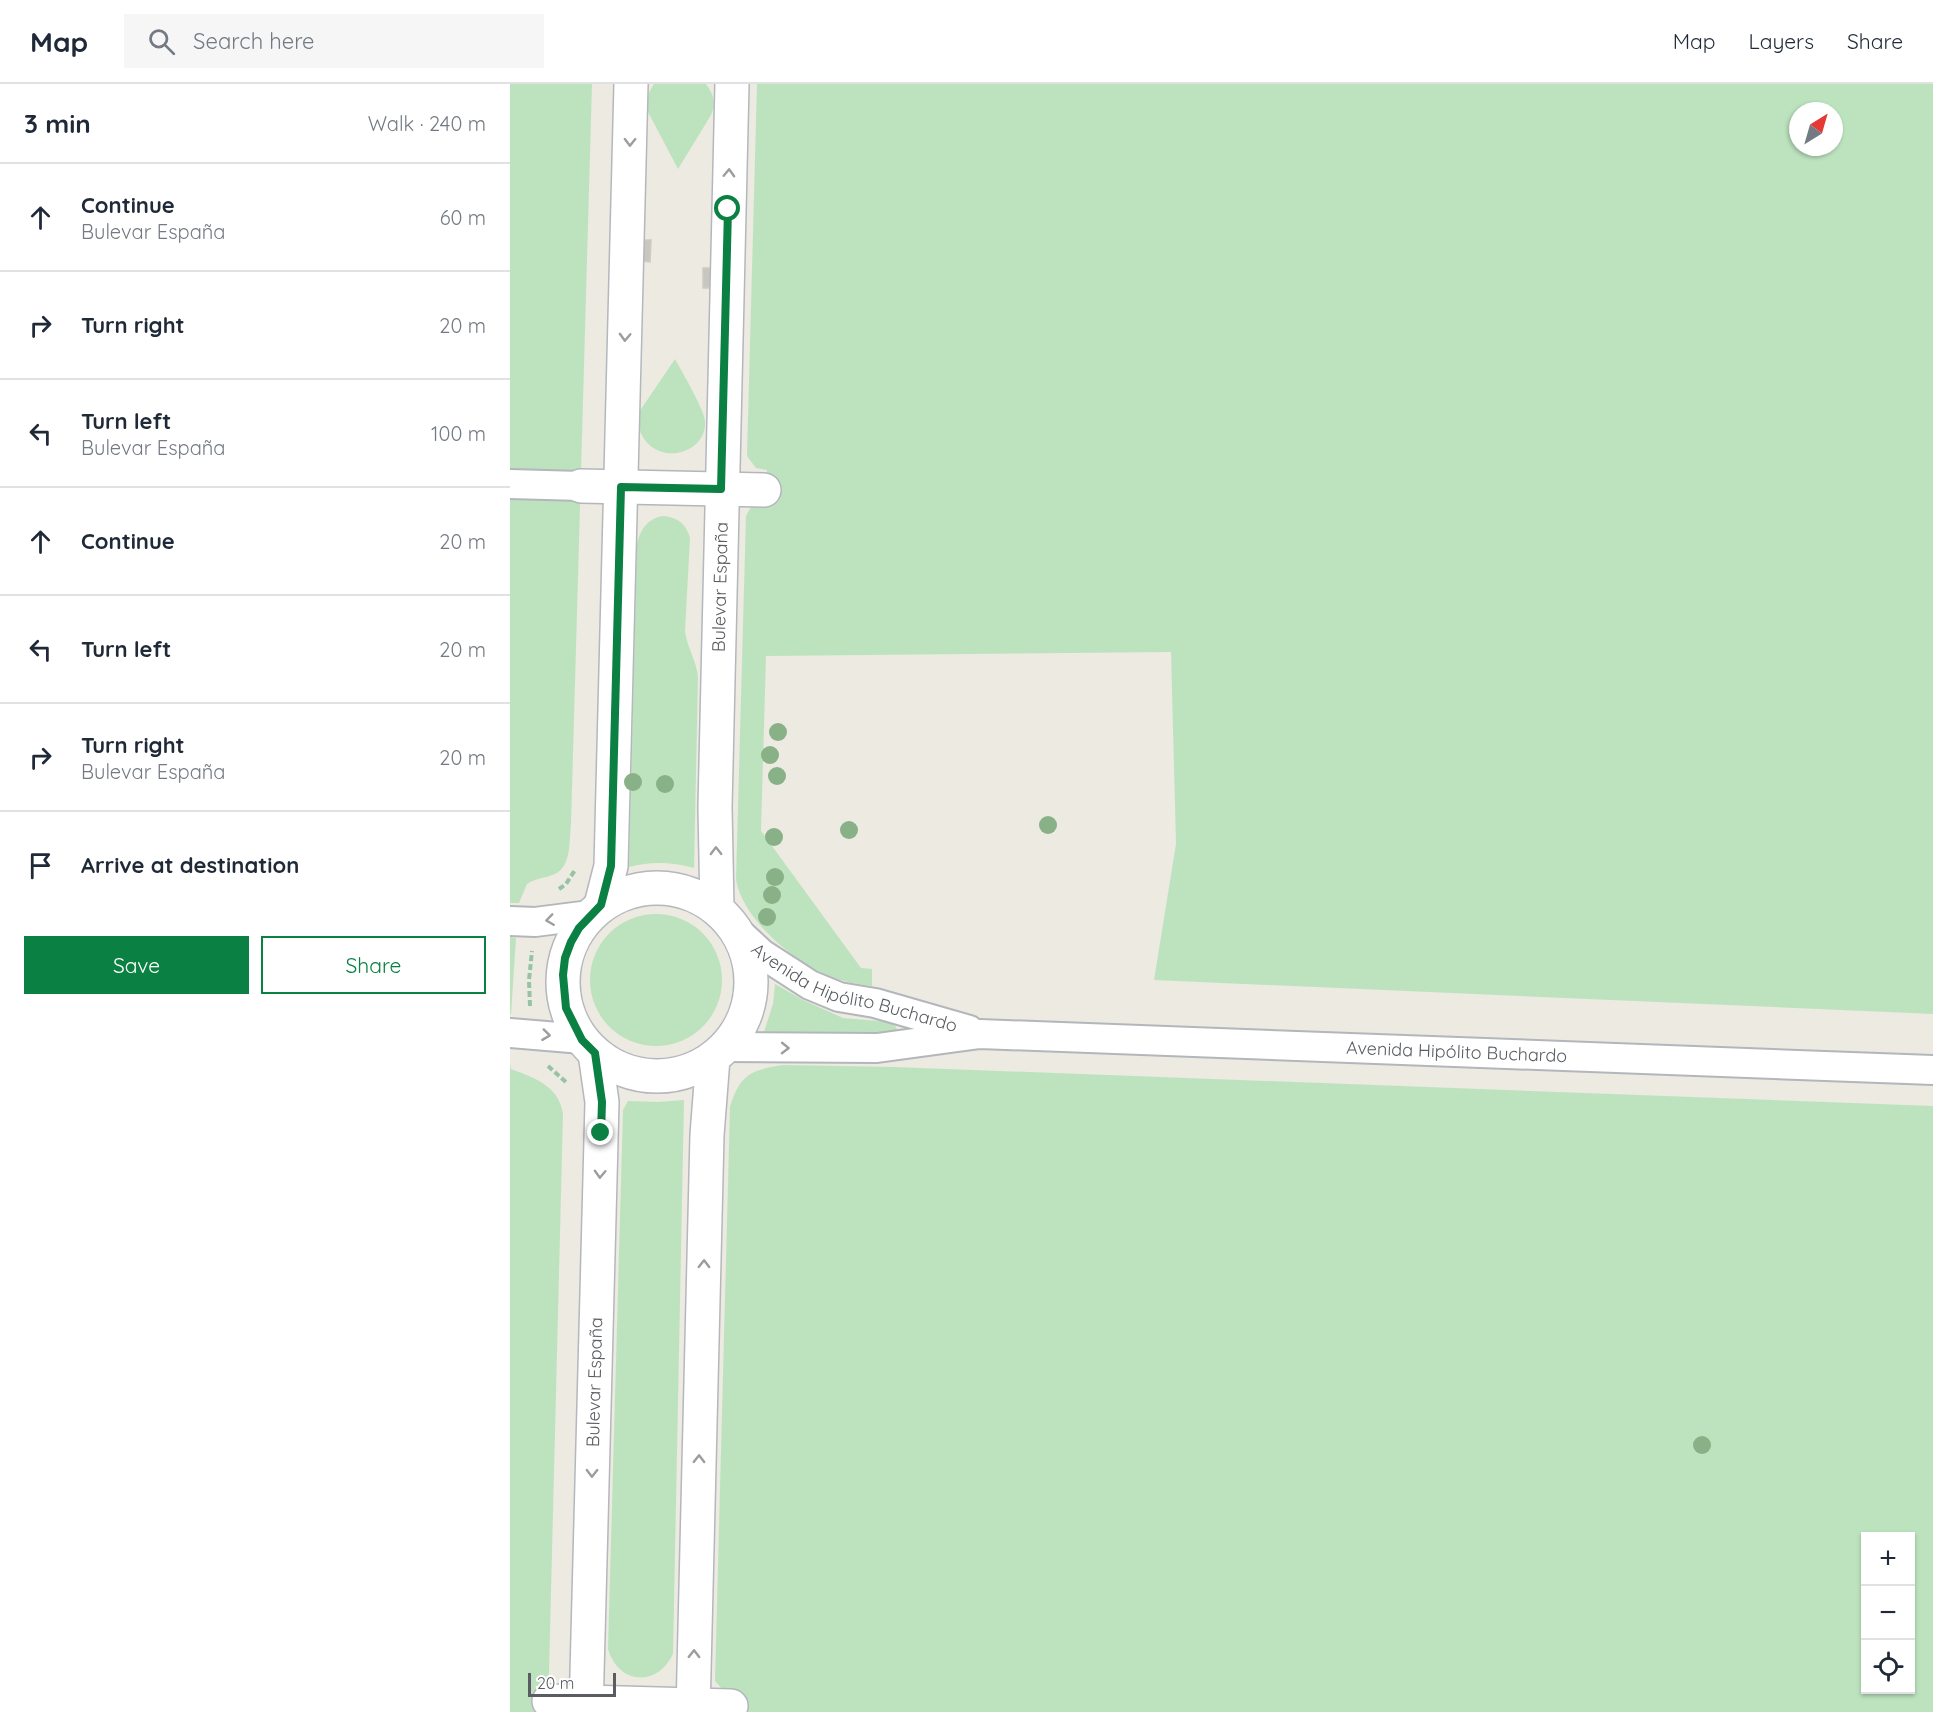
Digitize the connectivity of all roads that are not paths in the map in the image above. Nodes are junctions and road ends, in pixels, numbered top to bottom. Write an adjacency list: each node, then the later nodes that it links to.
1 (631, 84): 5 (main road, one-way to 5)
2 (732, 84): 6 (main road, Bulevar España, one-way to 2)
3 (510, 484): 4 (street)
4 (581, 486): 5 (main road)
5 (621, 487): 6 (main road); 8 (main road)
6 (721, 489): 7 (main road); 9 (main road, Bulevar España, one-way to 6)
7 (764, 490)
8 (595, 910): 9 (main road); 10 (street, one-way to 10); 13 (main road)
9 (726, 919): 12 (street, Avenida Hipólito Buchardo); 14 (main road)
10 (510, 921)
11 (510, 1033): 13 (street, one-way to 13)
12 (980, 1034): 14 (street, Avenida Hipólito Buchardo, one-way to 12); 15 (street, Avenida Hipólito Buchardo)
13 (589, 1046): 14 (main road); 18 (main road, Bulevar España, one-way to 18)
14 (719, 1053): 19 (main road, one-way to 14)
15 (1933, 1070)
16 (549, 1701): 18 (main road)
17 (731, 1706): 19 (main road)
18 (586, 1707): 19 (main road)
19 (693, 1708)

